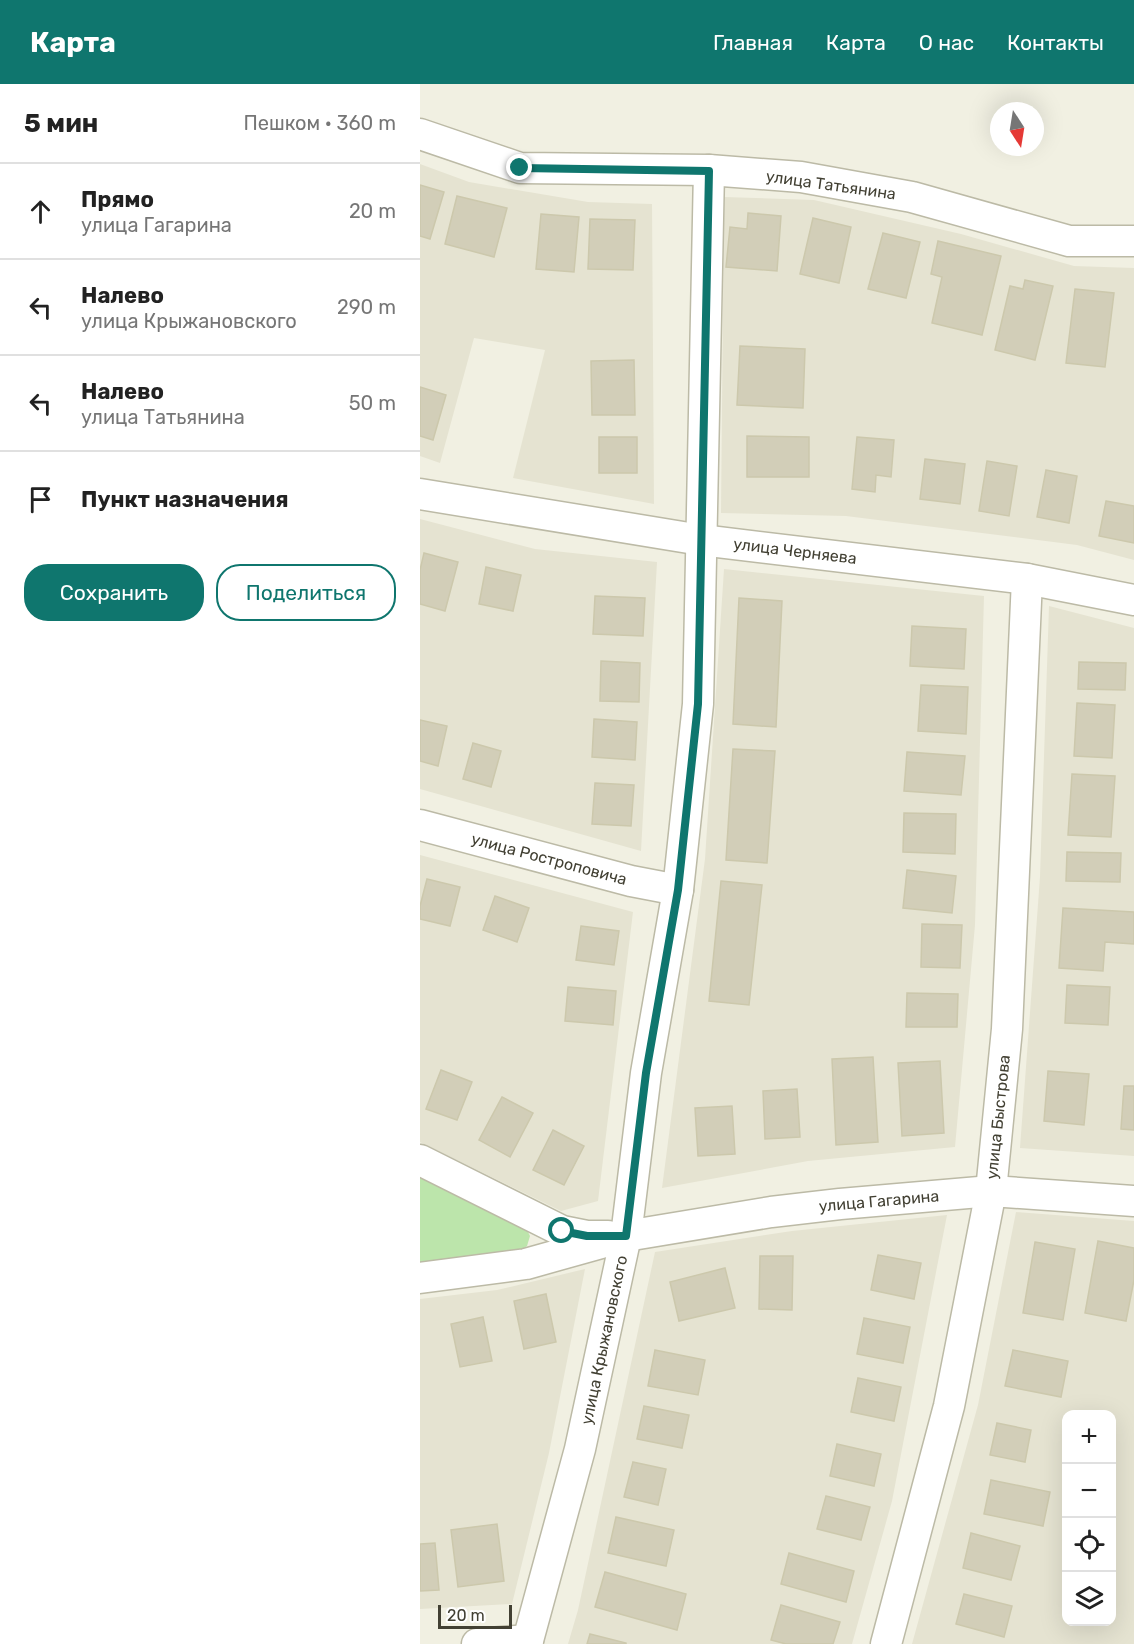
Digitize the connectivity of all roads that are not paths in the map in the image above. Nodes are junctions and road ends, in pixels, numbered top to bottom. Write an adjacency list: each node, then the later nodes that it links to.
1 (420, 134): 2 (street, улица Татьянина)
2 (709, 171): 3 (street, улица Татьянина); 5 (street, улица Крыжановского)
3 (1134, 241)
4 (420, 494): 5 (street, улица Черняева)
5 (701, 540): 6 (street, улица Черняева); 9 (street, улица Крыжановского)
6 (1027, 579): 7 (street, улица Черняева); 11 (street, улица Быстрова)
7 (1134, 600)
8 (420, 825): 9 (street, улица Ростроповича)
9 (678, 890): 13 (street, улица Крыжановского)
10 (420, 1160): 13 (street, улица Гагарина)
11 (991, 1191): 12 (street, улица Гагарина); 13 (street, улица Гагарина); 17 (street, улица Быстрова)
12 (1134, 1201)
13 (626, 1236): 14 (street, улица Гагарина); 15 (street, улица Крыжановского)
14 (420, 1278)
15 (527, 1642): 16 (street)
16 (477, 1644)
17 (886, 1644)

